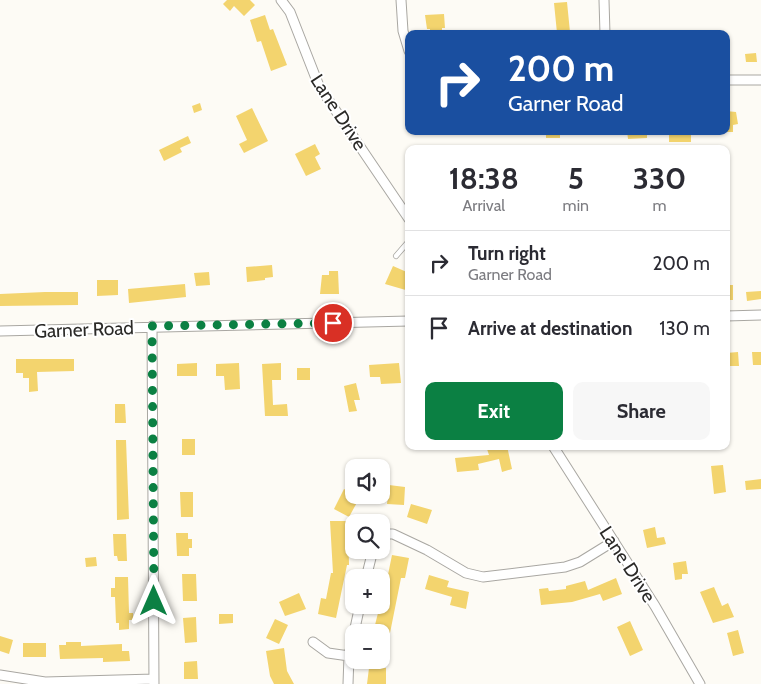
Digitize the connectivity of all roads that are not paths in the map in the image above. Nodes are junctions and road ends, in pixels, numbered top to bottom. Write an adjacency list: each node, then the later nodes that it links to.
1 (282, 0): 8 (street, Lane Drive)
2 (401, 0): 5 (street)
3 (604, 0): 4 (street)
4 (605, 30)
5 (405, 38)
6 (730, 80): 7 (street)
7 (761, 80)
8 (405, 213)
9 (405, 246): 10 (lane)
10 (396, 256)
11 (761, 315): 12 (street)
12 (730, 316)
13 (405, 322): 14 (street, Garner Road)
14 (152, 326): 15 (street, Garner Road); 23 (street)
15 (0, 331)
16 (556, 450): 18 (street, Lane Drive)
17 (390, 534): 18 (street)
18 (614, 541): 25 (street, Lane Drive)
19 (313, 642): 20 (street)
20 (345, 655)
21 (349, 669): 24 (street)
22 (0, 674): 23 (street)
23 (154, 682)
24 (348, 684)
25 (700, 684)

